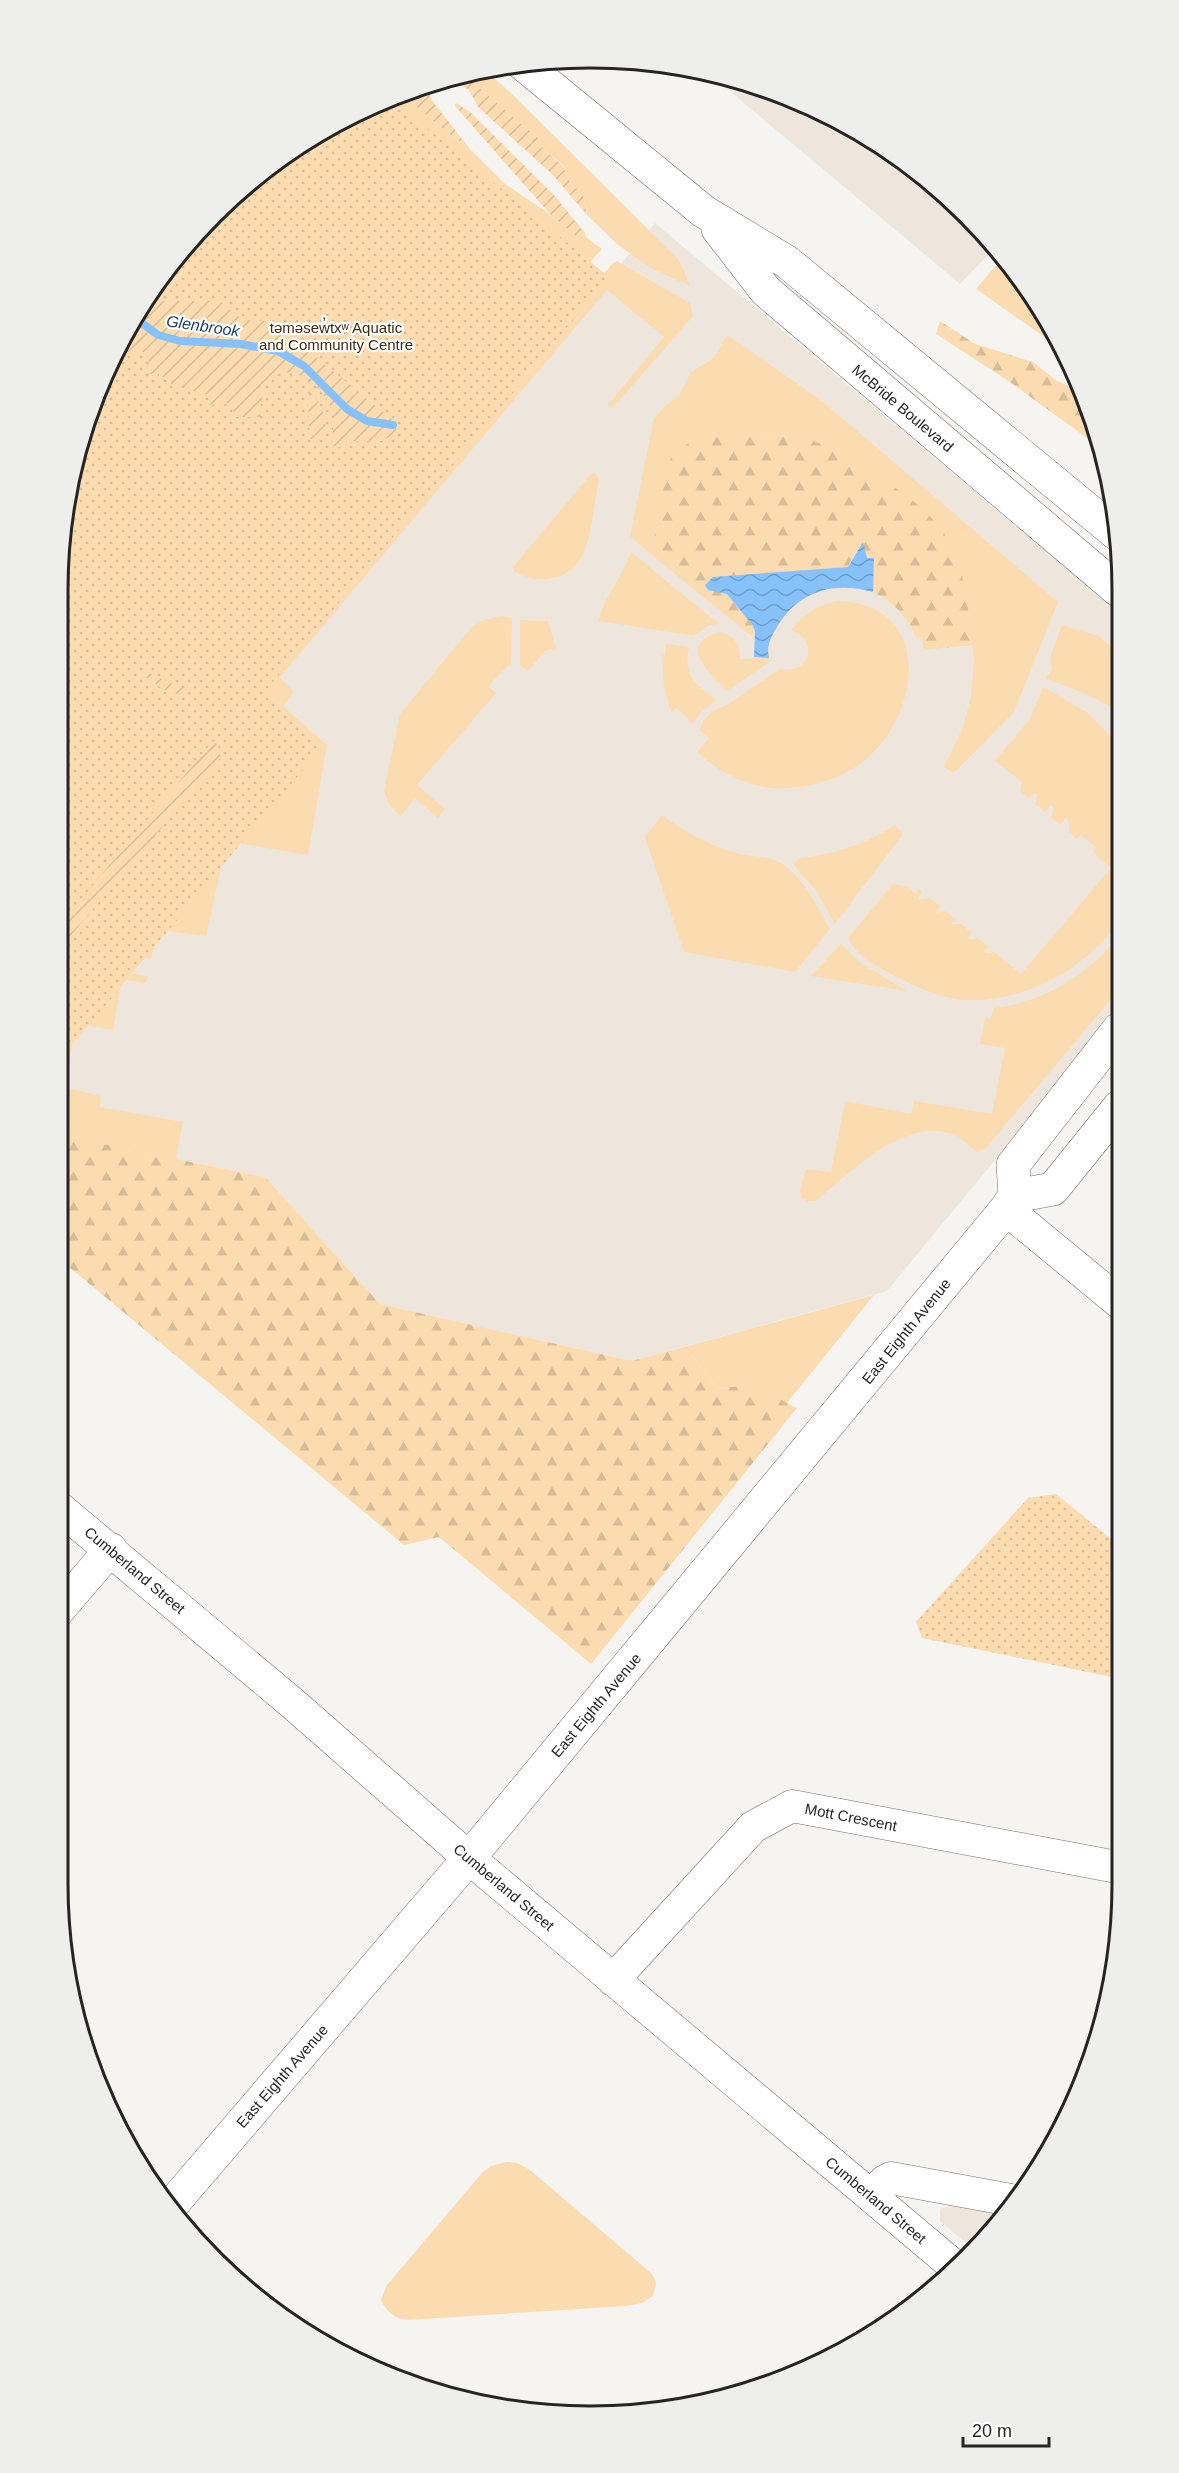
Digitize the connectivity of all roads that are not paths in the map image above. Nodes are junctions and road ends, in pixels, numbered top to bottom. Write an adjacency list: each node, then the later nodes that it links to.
1 (532, 71): 2 (street, McBride Boulevard)
2 (703, 212): 3 (street, McBride Boulevard); 4 (street, McBride Boulevard)
3 (1107, 525)
4 (1112, 585)
5 (1112, 1038): 7 (street)
6 (1112, 1116): 7 (street)
7 (1010, 1203): 8 (street); 12 (street, East Eighth Avenue)
8 (1112, 1297)
9 (68, 1515): 10 (street, Cumberland Street)
10 (111, 1549): 11 (street); 12 (street, Cumberland Street)
11 (68, 1599)
12 (469, 1858): 14 (street, Cumberland Street); 17 (street, East Eighth Avenue)
13 (1112, 1866): 14 (street, Mott Crescent)
14 (613, 1980): 15 (street, Cumberland Street)
15 (871, 2195): 16 (street); 18 (street, Cumberland Street)
16 (1005, 2199)
17 (175, 2201)
18 (949, 2262)

